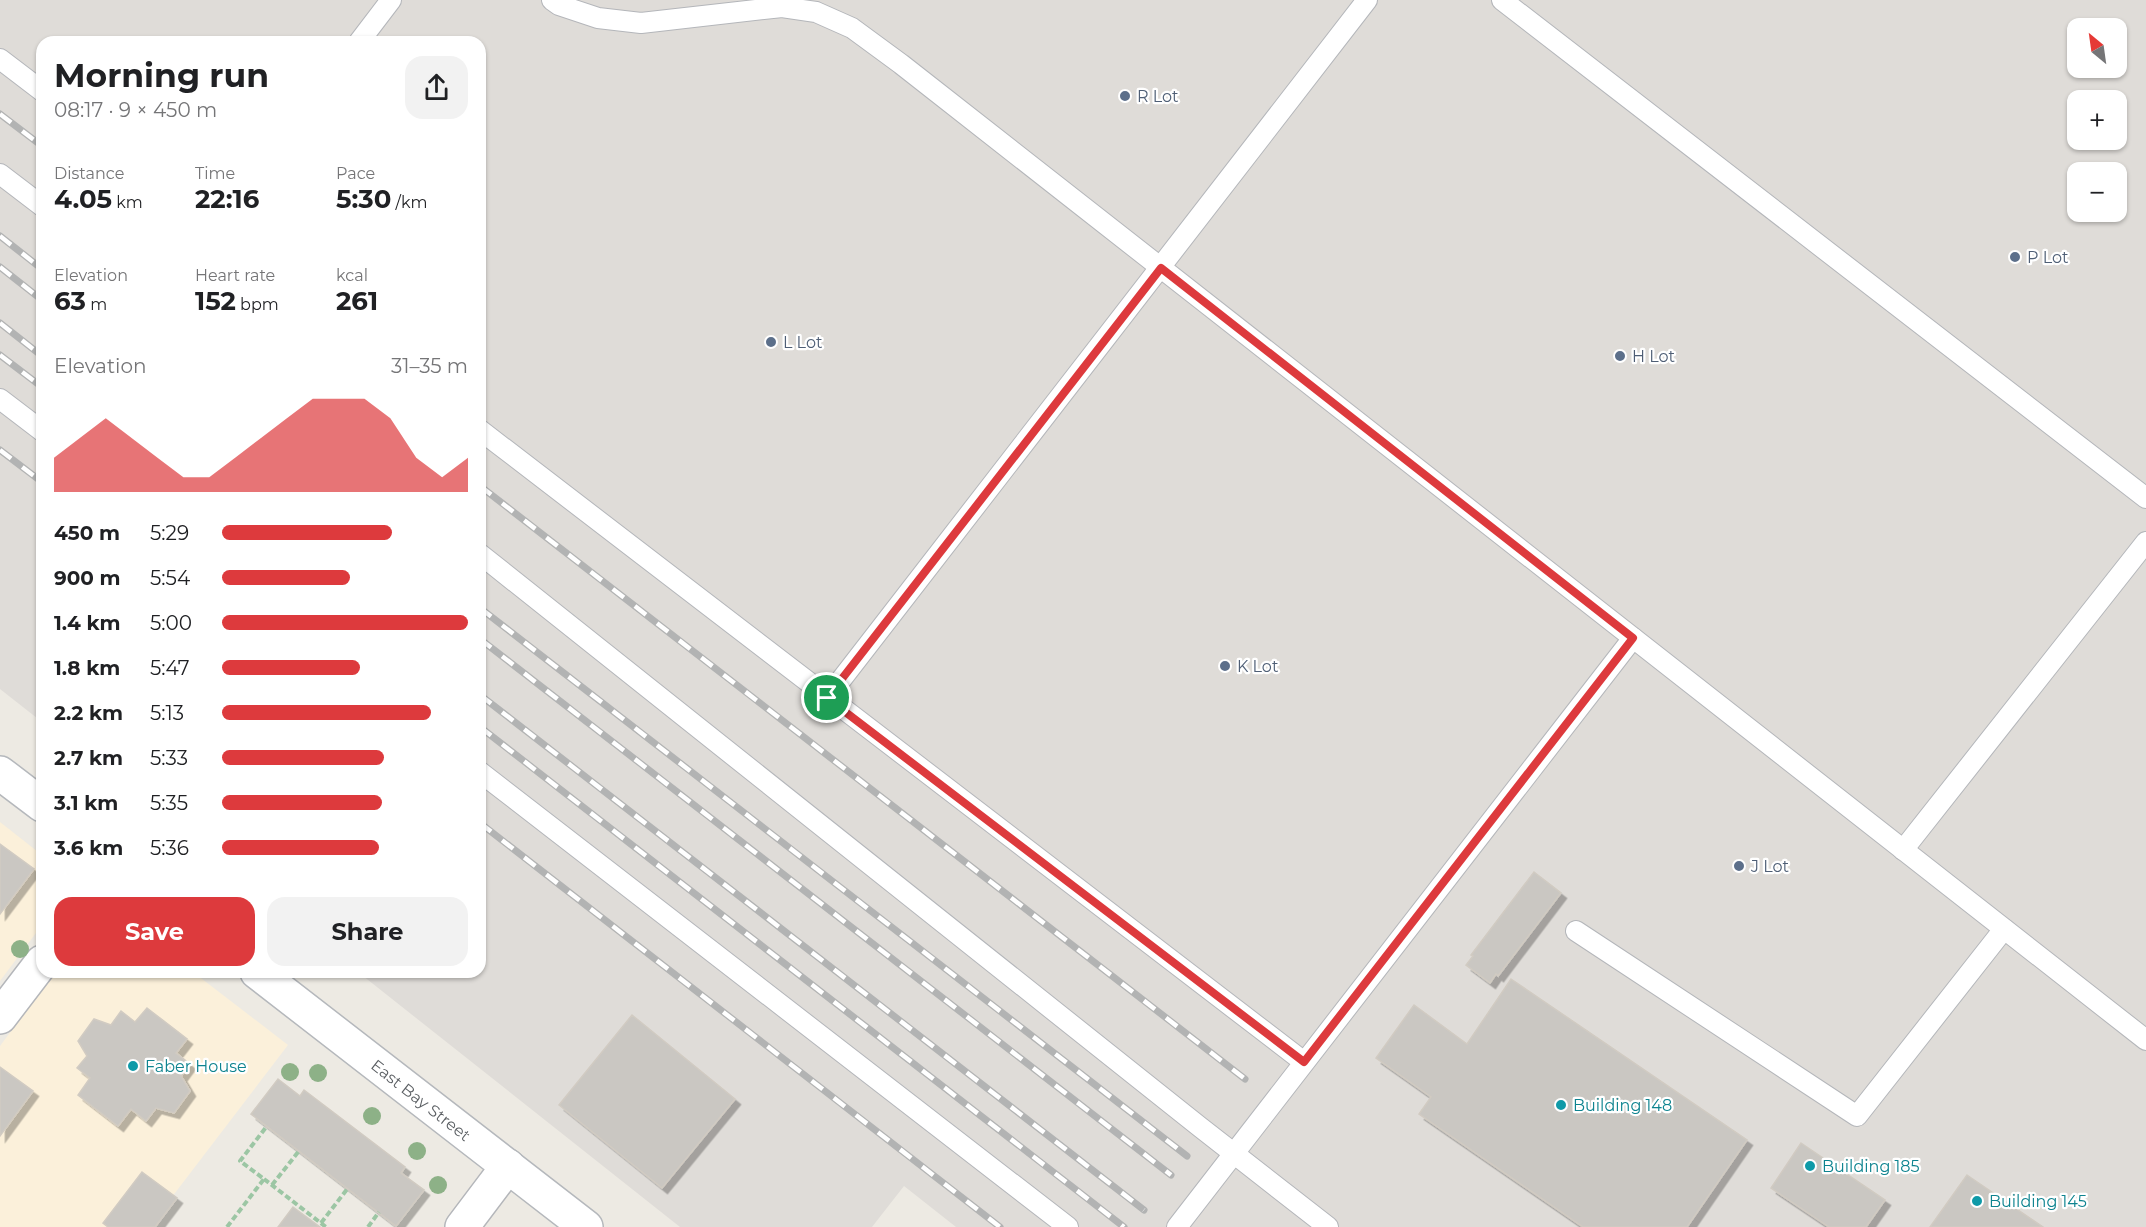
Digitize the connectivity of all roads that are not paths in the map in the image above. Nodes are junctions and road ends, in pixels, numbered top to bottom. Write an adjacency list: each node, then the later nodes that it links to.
1 (391, 0): 5 (lane)
2 (552, 0): 10 (lane)
3 (1367, 0): 10 (lane)
4 (1502, 0): 14 (lane)
5 (363, 36)
6 (0, 59): 7 (lane)
7 (36, 86)
8 (0, 174): 9 (lane)
9 (36, 201)
10 (1161, 268): 17 (lane); 18 (lane)
11 (0, 399): 12 (lane)
12 (36, 426)
13 (486, 435): 18 (lane)
14 (2146, 498)
15 (2146, 543): 22 (lane)
16 (486, 559): 30 (lane)
17 (1633, 638): 22 (lane); 29 (lane)
18 (827, 698): 29 (lane)
19 (0, 773): 21 (main road)
20 (486, 777): 34 (lane)
21 (36, 800)
22 (1903, 850): 23 (lane)
23 (2004, 929): 24 (lane); 28 (lane)
24 (1576, 931)
25 (36, 970): 27 (main road)
26 (265, 978): 31 (main road, East Bay Street)
27 (0, 1017)
28 (2146, 1040)
29 (1304, 1062): 30 (lane)
30 (1233, 1153): 35 (lane); 36 (lane)
31 (507, 1166): 32 (main road); 33 (main road, East Bay Street)
32 (462, 1227)
33 (586, 1227)
34 (1068, 1227)
35 (1177, 1227)
36 (1329, 1227)

